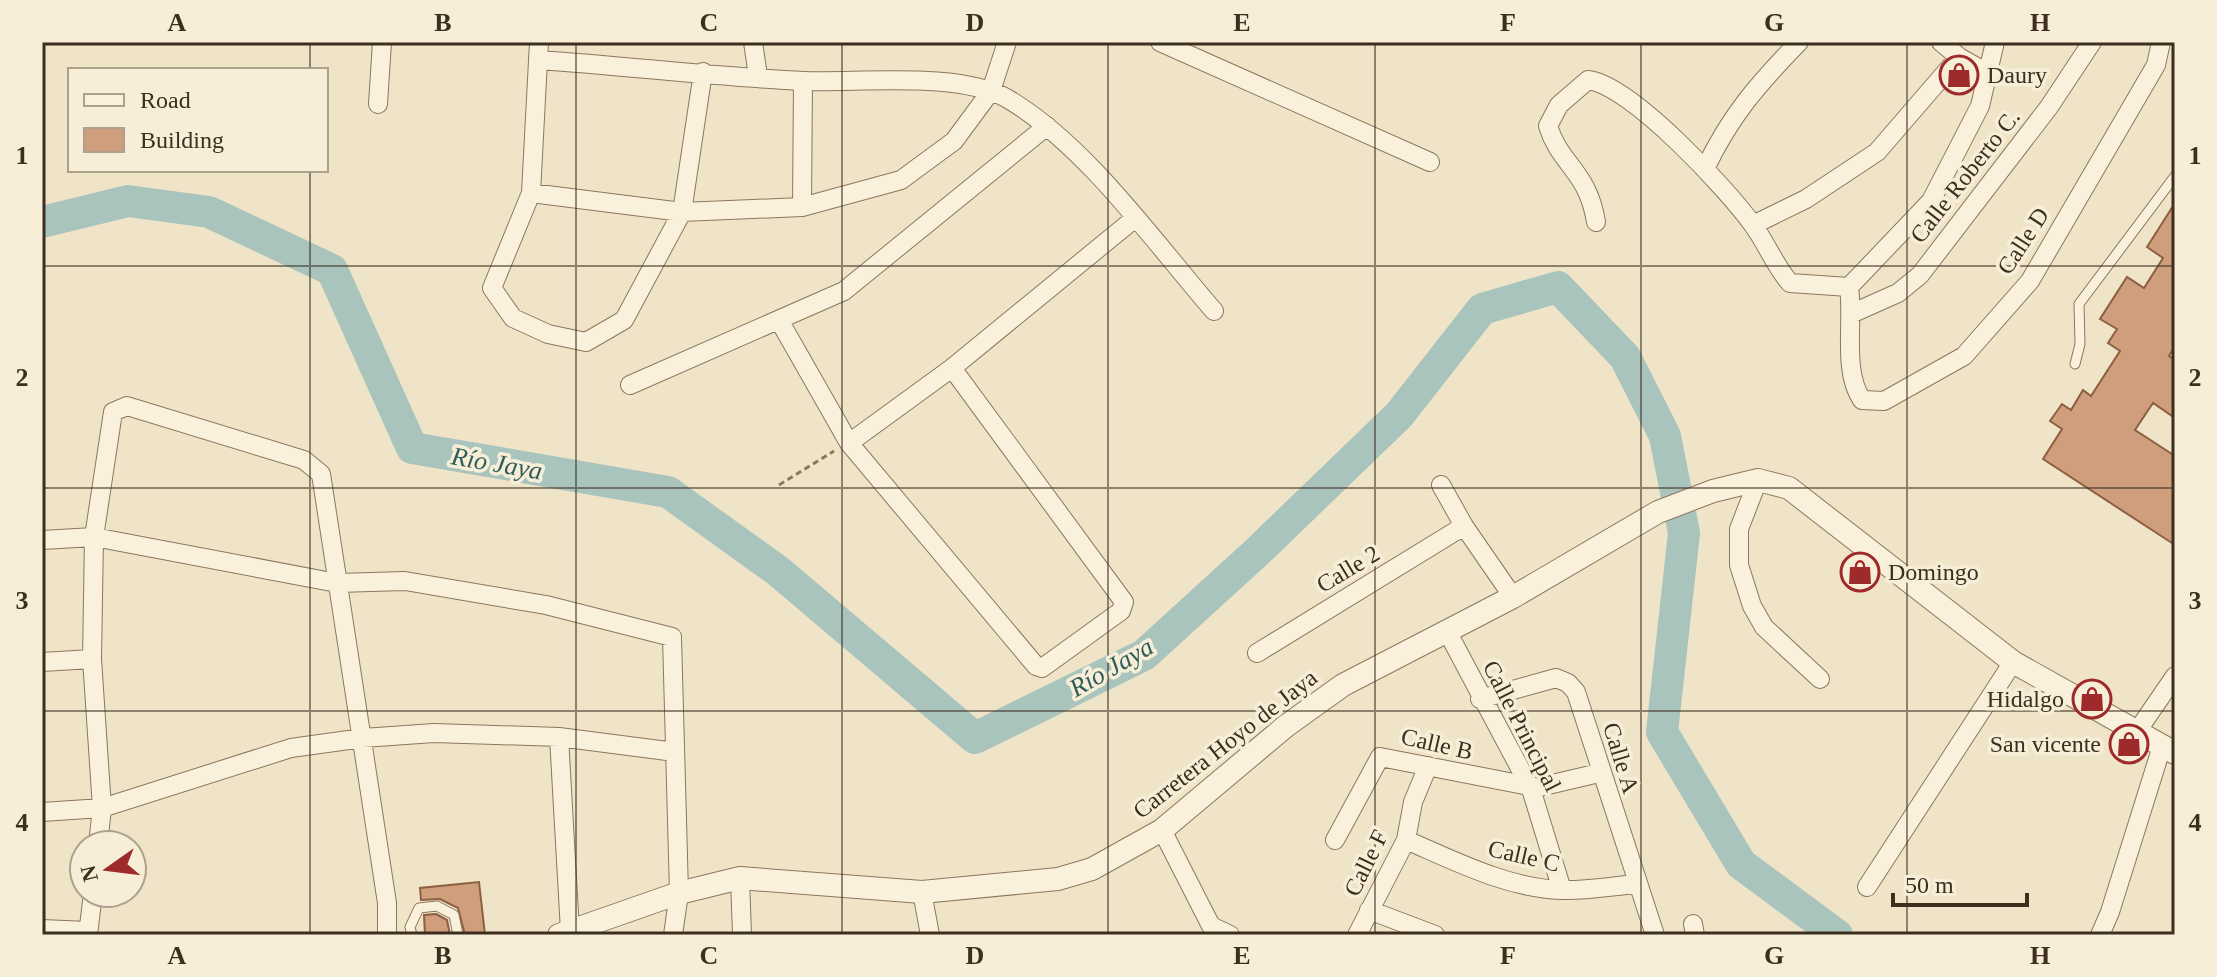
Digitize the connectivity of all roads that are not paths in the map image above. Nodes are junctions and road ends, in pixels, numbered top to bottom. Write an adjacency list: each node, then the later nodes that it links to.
1 (382, 42): 17 (street)
2 (753, 42): 14 (street)
3 (1007, 42): 16 (street)
4 (1160, 42): 19 (street)
5 (1799, 42): 20 (street)
6 (1941, 42): 11 (street)
7 (1995, 42): 13 (street)
8 (2092, 42): 30 (street, Calle Roberto C.)
9 (2161, 42): 30 (street, Calle D)
10 (539, 51): 12 (street); 22 (street)
11 (1959, 57): 13 (street); 27 (street)
12 (703, 72): 14 (street); 24 (street)
13 (1989, 74): 28 (street)
14 (758, 76): 15 (street)
15 (803, 81): 16 (street); 23 (street)
16 (991, 91): 18 (street); 23 (street)
17 (378, 104)
18 (1047, 126): 25 (street); 31 (street)
19 (1430, 162)
20 (1705, 169): 26 (street); 27 (street)
21 (2175, 176): 32 (lane)
22 (531, 193): 24 (street); 24 (street)
23 (802, 207): 24 (street)
24 (682, 212)
25 (1134, 219): 29 (street); 33 (street)
26 (1596, 222)
27 (1753, 225): 28 (street)
28 (1849, 287): 30 (street)
29 (1214, 311)
30 (1853, 313)
31 (779, 320): 34 (street); 35 (street)
32 (2075, 364)
33 (952, 368): 35 (street); 35 (street)
34 (630, 385)
35 (849, 443)
36 (1758, 480): 42 (street, Carretera Hoyo de Jaya); 47 (street); 49 (street)
37 (1441, 485): 38 (street)
38 (1464, 526): 42 (street); 44 (street, Calle 2)
39 (94, 537): 40 (street); 41 (street); 41 (street); 45 (street)
40 (42, 540)
41 (337, 583): 53 (street); 55 (street)
42 (1513, 597): 43 (street, Carretera Hoyo de Jaya)
43 (1447, 631): 50 (street, Calle Principal); 62 (street, Carretera Hoyo de Jaya)
44 (1257, 653)
45 (92, 659): 46 (street); 59 (street)
46 (42, 662)
47 (2013, 662): 51 (street); 67 (street)
48 (2175, 676): 51 (street)
49 (1820, 679)
50 (1480, 699): 57 (street, Calle A); 58 (street, Calle Principal)
51 (2138, 730): 54 (street)
52 (559, 737): 53 (street); 55 (street); 75 (street)
53 (363, 738): 59 (street); 76 (street)
54 (2169, 749): 86 (street)
55 (675, 752): 70 (street)
56 (1428, 766): 58 (street, Calle B); 63 (street, Calle B); 64 (street, Calle F)
57 (1599, 773): 58 (street, Calle B); 66 (street, Calle A)
58 (1530, 788): 68 (street, Calle Principal)
59 (102, 808): 60 (street); 61 (street)
60 (42, 812)
61 (100, 829)
62 (1162, 830): 69 (street, Carretera Hoyo de Jaya); 82 (street)
63 (1335, 840)
64 (1406, 840): 68 (street, Calle C); 72 (street, Calle F)
65 (740, 878): 69 (street, Carretera Hoyo de Jaya); 70 (street, Carretera Hoyo de Jaya); 80 (street)
66 (1637, 884): 68 (street, Calle C); 85 (street, Calle A)
67 (1867, 887)
68 (1562, 890)
69 (922, 892): 81 (street)
70 (679, 893): 75 (street, Carretera Hoyo de Jaya); 79 (street)
71 (91, 909): 74 (street)
72 (1369, 910): 83 (street, Calle F); 84 (street)
73 (42, 929): 74 (street)
74 (88, 933)
75 (564, 933)
76 (387, 935)
77 (412, 935): 78 (lane)
78 (458, 935)
79 (673, 935)
80 (742, 935)
81 (930, 935)
82 (1230, 935)
83 (1357, 935)
84 (1435, 935)
85 (1655, 935)
86 (2100, 935)

